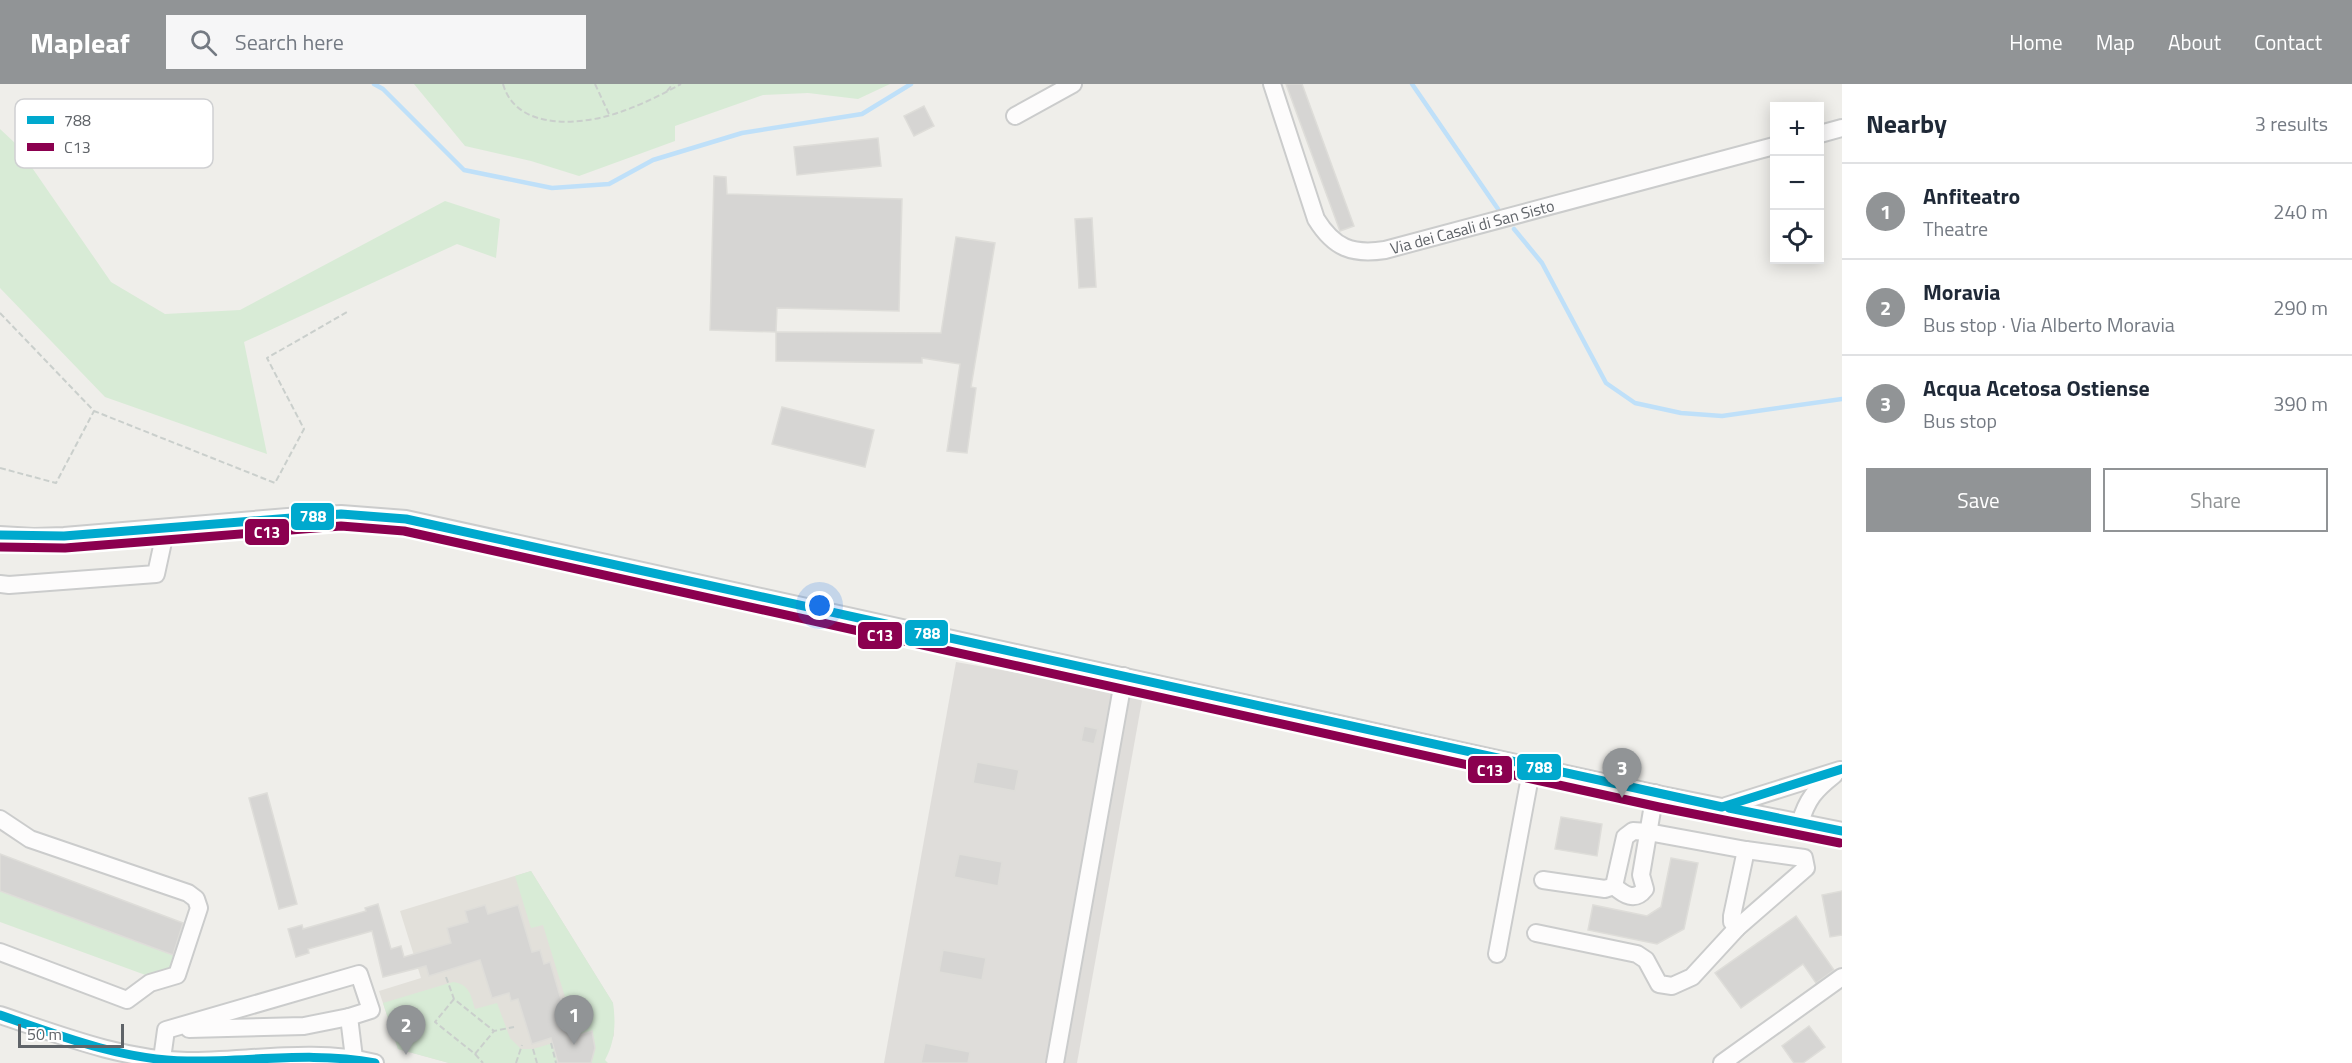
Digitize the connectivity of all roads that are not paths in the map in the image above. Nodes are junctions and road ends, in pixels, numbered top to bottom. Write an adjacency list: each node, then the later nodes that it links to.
1 (1073, 84): 3 (street)
2 (1272, 84): 6 (street, Via dei Casali di San Sisto)
3 (1015, 116)
4 (1842, 128): 5 (street)
5 (1824, 133)
6 (1770, 147)
7 (166, 528): 8 (street); 9 (street); 10 (street)
8 (0, 535)
9 (0, 584)
10 (1124, 676): 11 (street); 33 (street)
11 (1532, 766): 13 (street); 25 (street)
12 (1841, 769): 14 (street); 16 (street)
13 (1655, 793): 14 (street); 18 (street)
14 (1722, 807): 16 (street)
15 (0, 819): 24 (street)
16 (1800, 823): 17 (street)
17 (1842, 831)
18 (1648, 832): 19 (street); 21 (street); 21 (street)
19 (1746, 850): 22 (street); 22 (street)
20 (1543, 880): 21 (street)
21 (1616, 881)
22 (1737, 928): 23 (street)
23 (1536, 933)
24 (0, 952)
25 (1497, 954)
26 (1842, 977): 34 (street)
27 (0, 1015): 31 (street)
28 (349, 1017): 29 (street); 29 (street); 30 (street)
29 (166, 1030): 31 (street)
30 (354, 1058): 31 (street); 32 (street)
31 (162, 1059)
32 (375, 1063)
33 (1055, 1063)
34 (1722, 1063)

